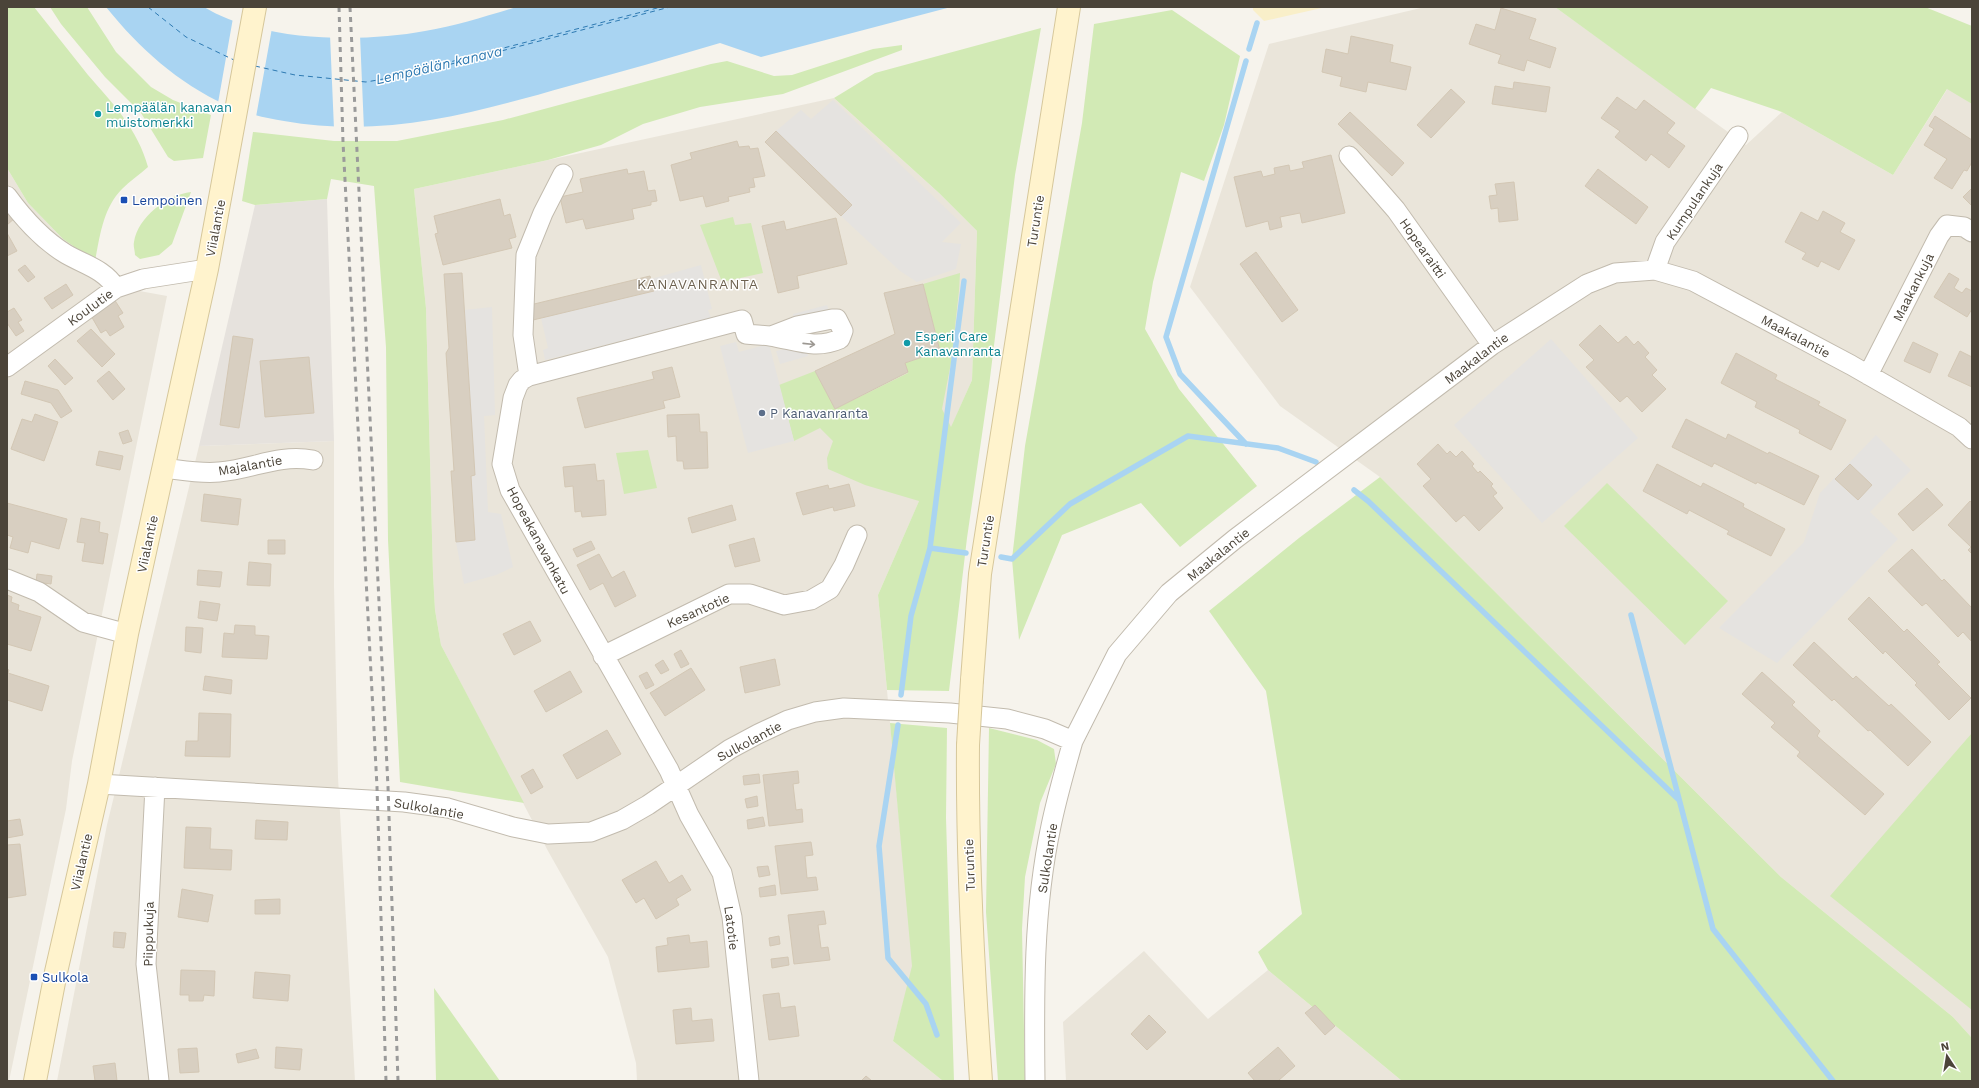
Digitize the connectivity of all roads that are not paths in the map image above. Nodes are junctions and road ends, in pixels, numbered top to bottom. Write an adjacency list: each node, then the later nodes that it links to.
1 (255, 7): 8 (main road, Viialantie)
2 (1069, 7): 30 (main road, Turuntie, bridge)
3 (1738, 136): 9 (street, Kumpulankuja)
4 (1349, 156): 12 (street, Hopearaitti)
5 (563, 174): 15 (street)
6 (7, 196): 10 (street)
7 (1972, 232): 14 (street, Maakankuja)
8 (207, 269): 10 (street, Koulutie); 18 (main road, Viialantie)
9 (1656, 270): 12 (street, Maakalantie); 14 (street, Maakalantie)
10 (116, 288): 13 (street, Koulutie)
11 (771, 336): 15 (street)
12 (1492, 345): 23 (street, Maakalantie)
13 (7, 367)
14 (1868, 375): 16 (street, Maakalantie)
15 (529, 376): 22 (street, Hopeakanavankatu)
16 (1972, 439)
17 (313, 460): 18 (street, Majalantie)
18 (163, 468): 21 (main road, Viialantie)
19 (858, 535): 22 (street, Kesantotie)
20 (7, 579): 21 (street)
21 (127, 634): 24 (main road, Viialantie)
22 (603, 656): 25 (street, Hopeakanavankatu)
23 (1073, 741): 25 (street, Sulkolantie); 31 (street, Sulkolantie)
24 (99, 784): 26 (street, Sulkolantie); 27 (main road, Viialantie)
25 (676, 786): 26 (street, Sulkolantie); 29 (street, Latotie)
26 (155, 787): 28 (street, Piippukuja)
27 (35, 1081)
28 (159, 1081)
29 (749, 1081)
30 (981, 1081)
31 (1035, 1081)

